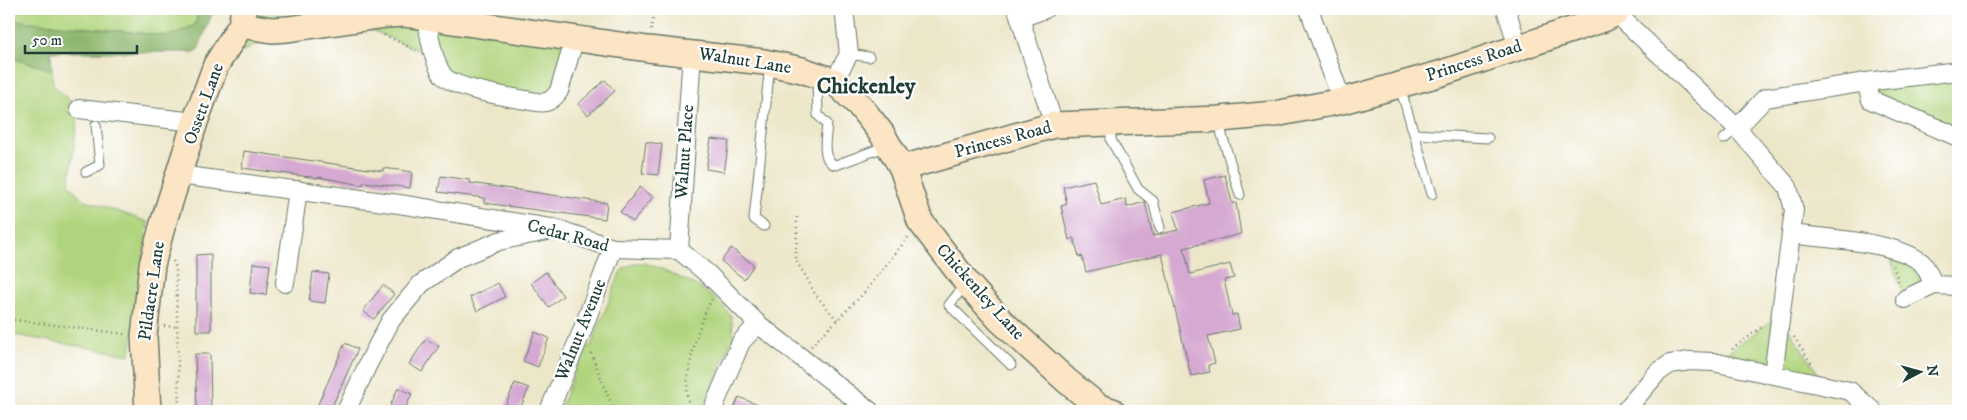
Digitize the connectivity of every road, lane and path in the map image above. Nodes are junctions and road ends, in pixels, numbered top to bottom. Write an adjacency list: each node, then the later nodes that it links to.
1 (844, 9): 14 (street)
2 (1045, 9): 7 (street)
3 (1309, 9): 22 (street)
4 (1506, 9): 12 (street)
5 (1617, 11): 12 (street, Princess Road); 28 (street, Princess Road)
6 (378, 12): 9 (street, Walnut Lane); 10 (street, Walnut Lane)
7 (1018, 13): 27 (street)
8 (242, 17): 10 (street, Walnut Lane); 25 (street, Ossett Lane)
9 (426, 18): 11 (street, Walnut Lane); 16 (street)
10 (351, 21): 16 (path)
11 (575, 38): 13 (street, Walnut Lane); 16 (street)
12 (1518, 47): 21 (street, Princess Road)
13 (692, 53): 17 (street, Walnut Lane); 47 (street, Walnut Place)
14 (849, 54): 15 (lane); 19 (street)
15 (869, 57)
16 (436, 58)
17 (770, 64): 19 (street, Walnut Lane); 41 (lane)
18 (1958, 71): 20 (street)
19 (825, 78): 32 (street, Walnut Lane); 32 (lane)
20 (1866, 82): 28 (street); 31 (street)
21 (1399, 85): 22 (street, Princess Road); 29 (lane)
22 (1342, 101): 24 (street, Princess Road)
23 (91, 115): 25 (street); 34 (lane)
24 (1220, 119): 26 (street, Princess Road); 38 (lane)
25 (195, 122): 35 (street, Ossett Lane)
26 (1111, 124): 27 (street, Princess Road); 42 (lane)
27 (1054, 125): 33 (street, Princess Road)
28 (1730, 133): 44 (street, Princess Road)
29 (1415, 134): 30 (lane); 37 (lane)
30 (1488, 138)
31 (1958, 138)
32 (888, 145): 33 (street, Walnut Lane)
33 (902, 168): 40 (street, Chickenley Lane)
34 (86, 172)
35 (179, 175): 36 (street, Cedar Road); 59 (street, Pildacre Lane)
36 (298, 190): 43 (street, Cedar Road); 49 (street)
37 (1432, 194)
38 (1240, 196)
39 (797, 216): 56 (path)
40 (920, 221): 50 (street, Chickenley Lane); 56 (path)
41 (764, 226)
42 (1160, 228)
43 (557, 229): 46 (street, Cedar Road); 66 (street)
44 (1791, 234): 45 (street); 62 (street, Princess Road)
45 (1886, 246): 51 (street); 54 (path)
46 (613, 248): 47 (street, Cedar Road); 58 (street, Walnut Avenue)
47 (679, 250): 52 (street)
48 (173, 260): 65 (path)
49 (285, 283)
50 (967, 283): 61 (lane); 63 (street, Chickenley Lane)
51 (1934, 285): 53 (street); 54 (street)
52 (720, 286): 57 (street); 69 (path)
53 (1958, 286)
54 (1905, 299)
55 (9, 319): 59 (path)
56 (837, 320): 60 (path)
57 (758, 324): 60 (street); 70 (street)
58 (582, 331): 67 (street, Walnut Avenue); 68 (path)
59 (144, 336): 64 (street, Pildacre Lane)
60 (799, 357): 71 (street)
61 (1011, 365)
62 (1773, 375): 72 (street); 73 (street)
63 (1102, 410)
64 (148, 411)
65 (179, 411)
66 (346, 411)
67 (549, 411)
68 (614, 411)
69 (690, 411)
70 (712, 411)
71 (870, 411)
72 (1625, 411)
73 (1873, 411)

